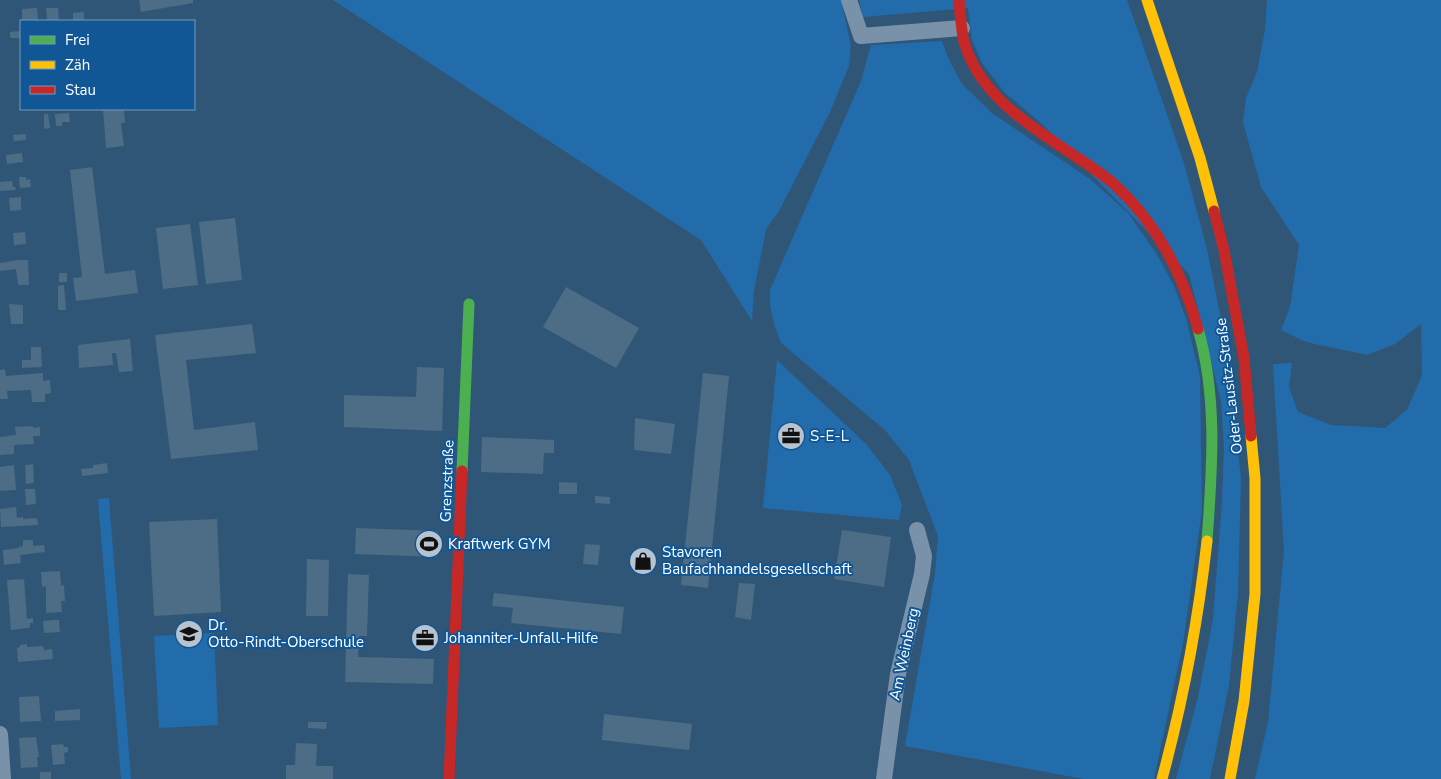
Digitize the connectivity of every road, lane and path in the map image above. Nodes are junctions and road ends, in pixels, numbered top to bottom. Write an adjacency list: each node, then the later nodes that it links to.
1 (849, 0): 4 (street)
2 (959, 0): 4 (main road)
3 (1147, 0): 12 (main road, Oder-Lausitz-Straße)
4 (962, 28): 11 (main road)
5 (469, 304): 9 (main road, Grenzstraße)
6 (917, 530): 10 (street, Am Weinberg)
7 (0, 734): 8 (street)
8 (3, 779)
9 (449, 779)
10 (884, 779)
11 (1162, 779)
12 (1230, 779)

